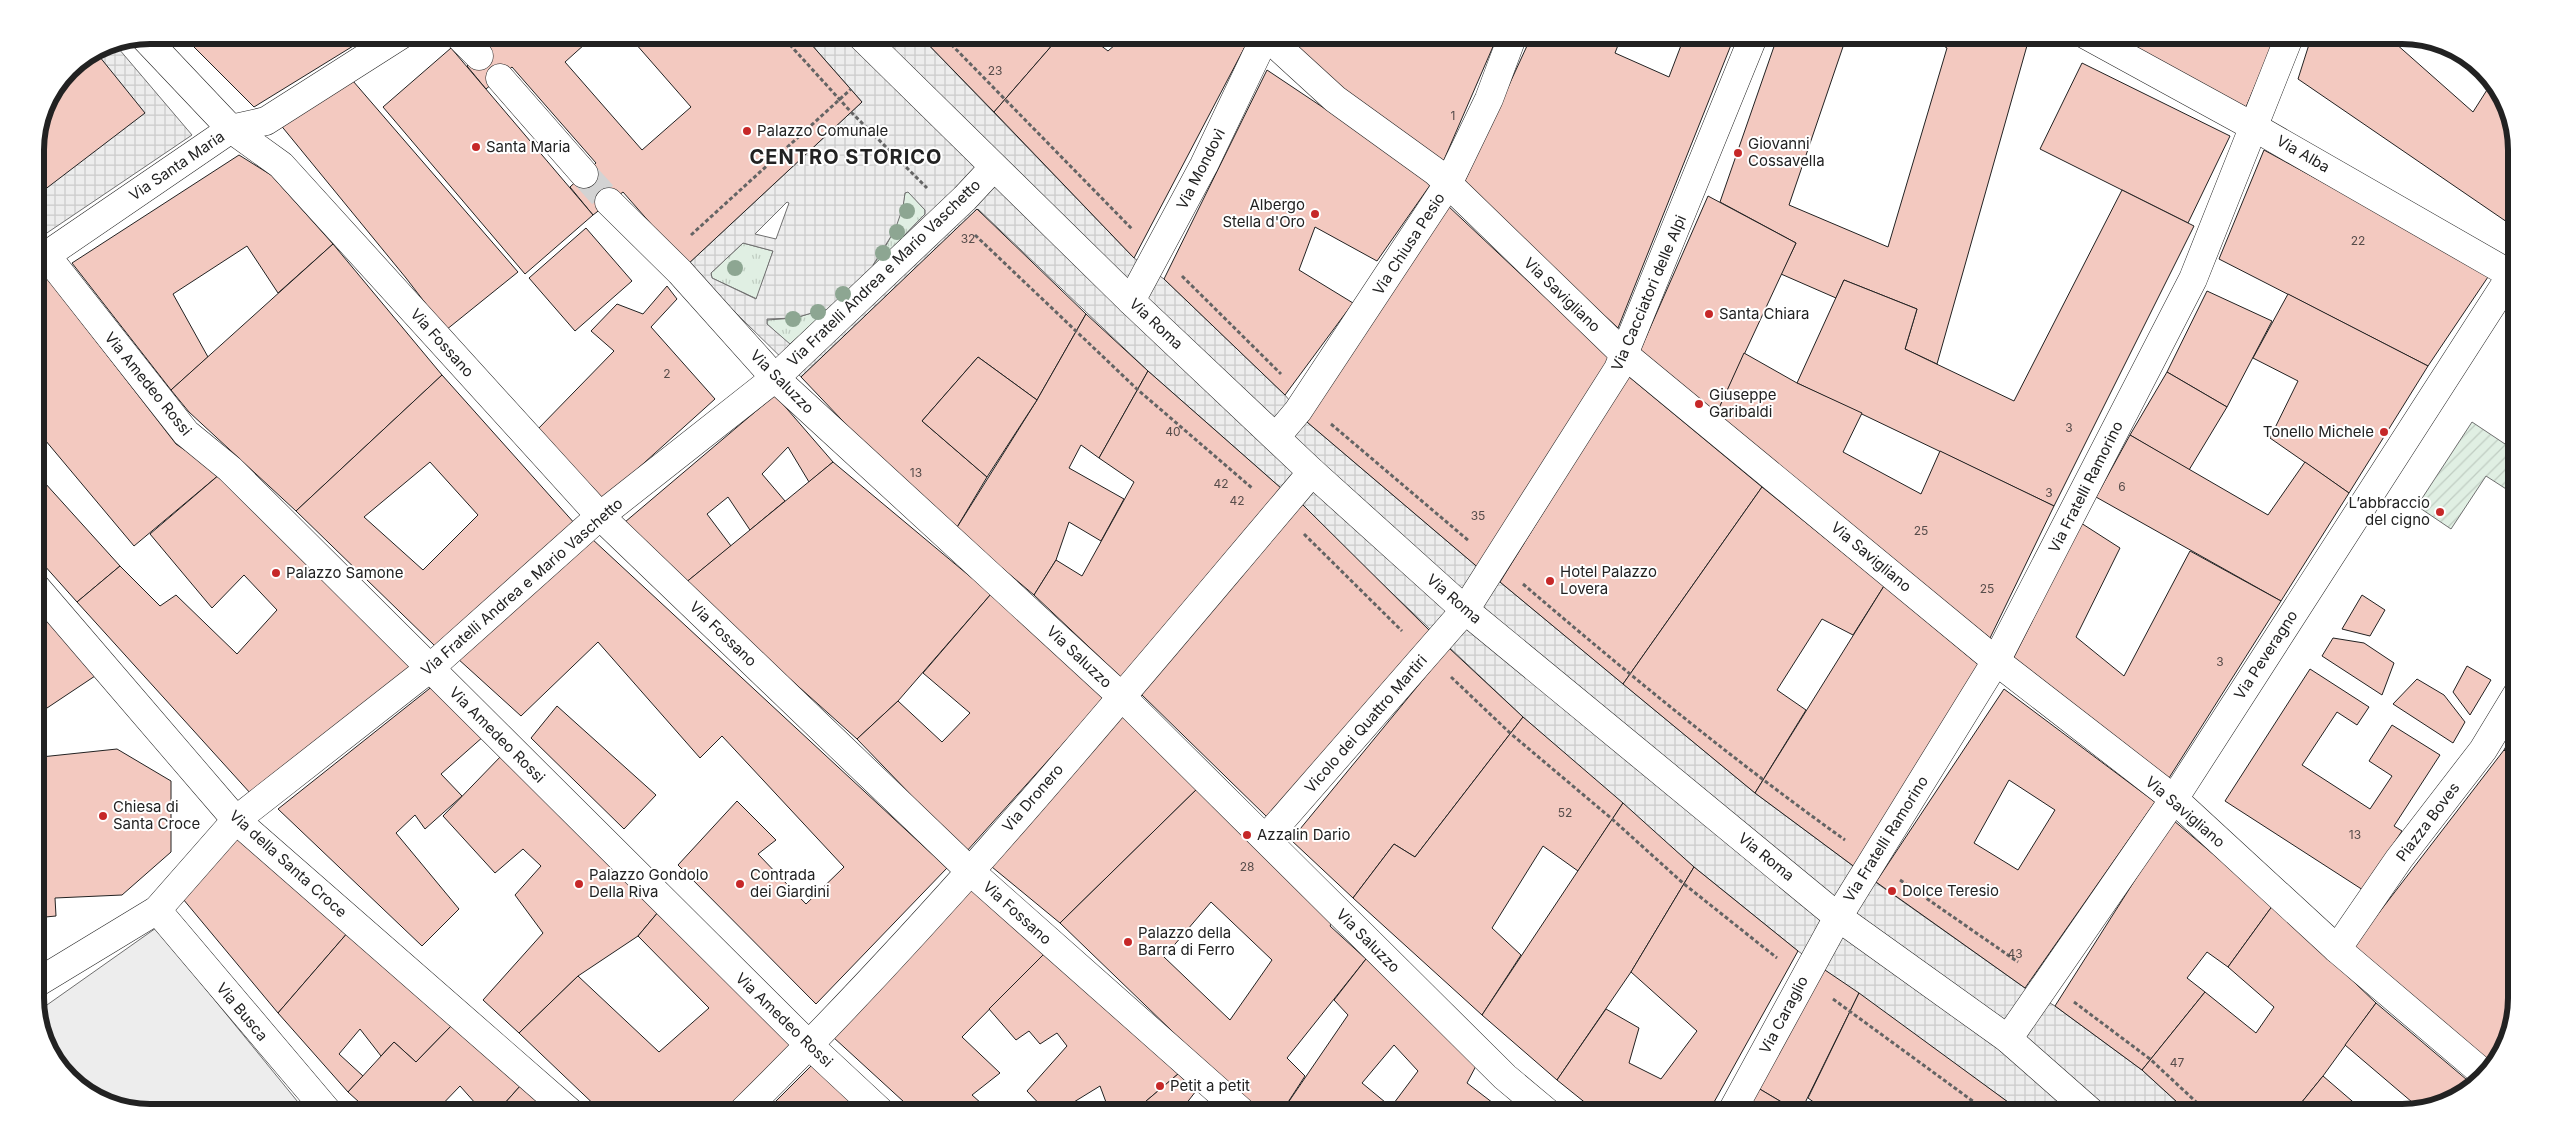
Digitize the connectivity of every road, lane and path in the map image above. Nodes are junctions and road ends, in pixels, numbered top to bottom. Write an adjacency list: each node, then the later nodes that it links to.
1 (150, 44): 18 (street, Via Fossano)
2 (388, 44): 18 (street, Via Santa Maria)
3 (467, 44): 13 (street)
4 (789, 44): 16 (path)
5 (869, 44): 19 (street, Via Roma)
6 (951, 44): 24 (path)
7 (1262, 44): 31 (street, Via Mondovì)
8 (1276, 44): 21 (street, Via Savigliano)
9 (1510, 44): 21 (street, Via Chiusa Pesio)
10 (1750, 44): 32 (street, Via Cacciatori delle Alpi)
11 (2102, 44): 17 (street, Via Alba)
12 (2286, 44): 17 (street, Via Fratelli Ramorino)
13 (479, 56)
14 (500, 78): 20 (street)
15 (851, 89): 16 (path)
16 (839, 99): 23 (path); 25 (path)
17 (2254, 127): 28 (street, Via Alba); 46 (street, Via Fratelli Ramorino)
18 (231, 130): 26 (street, Via Santa Maria); 39 (street, Via Fossano)
19 (993, 168): 23 (street, Via Fratelli Andrea e Mario Vaschetto); 31 (street, Via Roma)
20 (584, 174)
21 (1448, 184): 32 (street, Via Savigliano); 36 (street, Via Chiusa Pesio)
22 (609, 202): 33 (street, Via Saluzzo)
23 (950, 211): 33 (street, Via Fratelli Andrea e Mario Vaschetto); 38 (path)
24 (1136, 233)
25 (689, 237)
26 (44, 256)
27 (44, 264): 47 (street, Via Amedeo Rossi)
28 (2508, 268)
29 (1178, 273): 34 (path)
30 (2508, 283): 51 (street, Via Peveragno)
31 (1131, 301): 36 (street, Via Roma)
32 (1625, 355): 44 (street, Via Cacciatori delle Alpi); 46 (street, Via Savigliano)
33 (775, 378): 39 (street, Via Fratelli Andrea e Mario Vaschetto); 49 (street, Via Saluzzo)
34 (1286, 379)
35 (1330, 424): 41 (path)
36 (1276, 437): 37 (street, Via Roma)
37 (1312, 472): 44 (street, Via Roma); 49 (street, Via Dronero)
38 (1256, 491)
39 (600, 516): 47 (street, Via Fratelli Andrea e Mario Vaschetto); 55 (street, Via Fossano)
40 (1302, 533): 45 (path)
41 (1474, 545)
42 (1521, 583): 54 (path)
43 (44, 596): 52 (street, Via della Santa Croce)
44 (1466, 610): 53 (street, Vicolo dei Quattro Martiri); 58 (street, Via Roma)
45 (1404, 634)
46 (1996, 661): 51 (street, Via Savigliano); 58 (street, Via Fratelli Ramorino)
47 (430, 668): 52 (street, Via Fratelli Andrea e Mario Vaschetto); 66 (street, Via Amedeo Rossi)
48 (1450, 676): 60 (path)
49 (1122, 697): 53 (street, Via Saluzzo); 55 (street, Via Dronero)
50 (2508, 709): 59 (street, Piazza Boves)
51 (2174, 799): 59 (street, Via Savigliano); 65 (street, Via Peveragno)
52 (236, 820): 57 (street, Via Fratelli Andrea e Mario Vaschetto); 69 (street, Via della Santa Croce)
53 (1266, 838): 73 (street, Via Saluzzo)
54 (1848, 843)
55 (970, 870): 66 (street, Via Dronero); 72 (street, Via Fossano)
56 (1893, 875): 61 (path)
57 (157, 910): 62 (street, Via Fratelli Andrea e Mario Vaschetto); 68 (street, Via Busca)
58 (1838, 916): 65 (street, Via Roma); 74 (street, Via Caraglio)
59 (2337, 949): 67 (street, Via Savigliano)
60 (1782, 962)
61 (2019, 963)
62 (44, 979)
63 (1828, 996): 75 (path)
64 (2070, 1000): 77 (path)
65 (2008, 1039): 76 (street, Via Roma)
66 (810, 1046): 70 (street, Via Dronero); 71 (street, Via Amedeo Rossi)
67 (2480, 1070)
68 (317, 1104)
69 (561, 1104)
70 (750, 1104)
71 (872, 1104)
72 (1233, 1104)
73 (1537, 1104)
74 (1736, 1104)
75 (1977, 1104)
76 (2071, 1104)
77 (2198, 1104)

